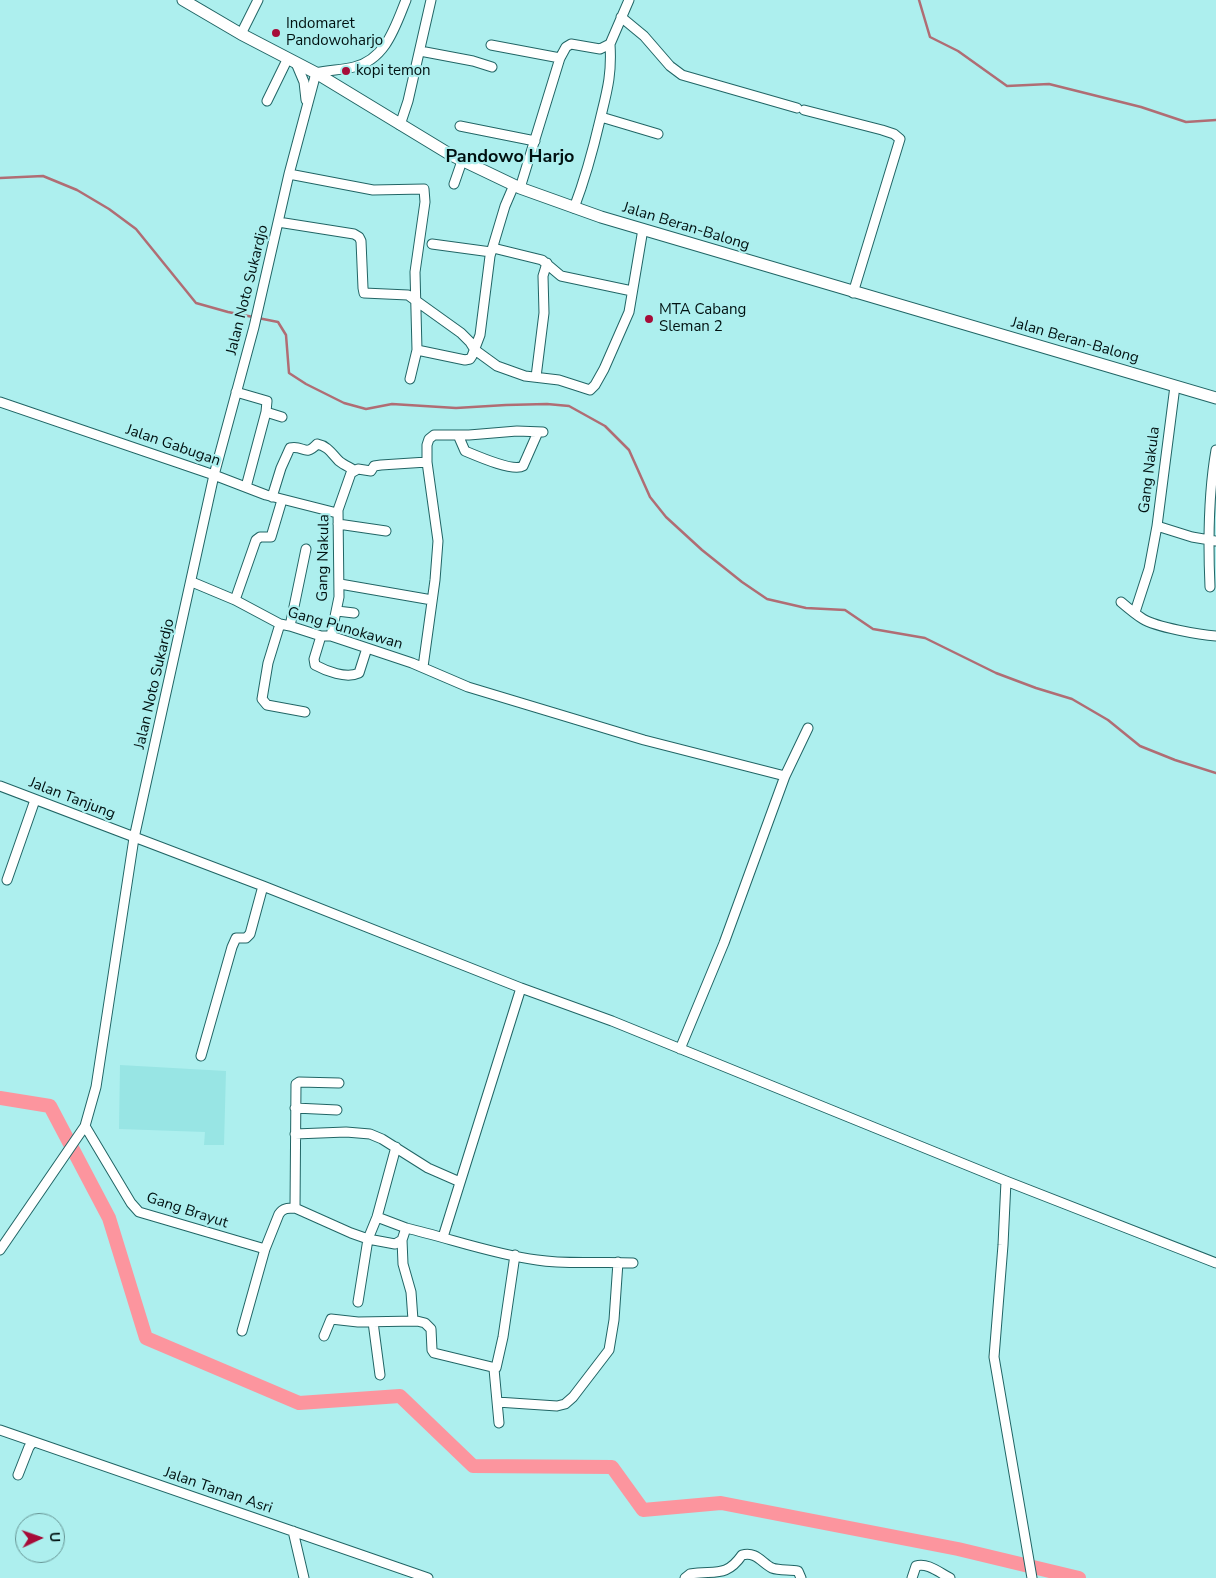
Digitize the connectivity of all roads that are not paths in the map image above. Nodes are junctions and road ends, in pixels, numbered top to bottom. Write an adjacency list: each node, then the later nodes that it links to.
1 (183, 0): 7 (main road, Jalan Beran-Balong)
2 (258, 0): 7 (street)
3 (406, 0): 14 (street)
4 (431, 0): 10 (street)
5 (628, 0): 6 (street)
6 (621, 17): 8 (street); 33 (street)
7 (241, 34): 12 (main road, Jalan Beran-Balong)
8 (610, 44): 11 (street); 17 (street)
9 (491, 45): 11 (street)
10 (420, 51): 13 (street); 18 (street)
11 (560, 58): 21 (street)
12 (292, 60): 14 (main road, Jalan Beran-Balong); 15 (street); 16 (street, Jalan Noto Sukardjo)
13 (492, 67)
14 (316, 73): 16 (street, Jalan Noto Sukardjo); 18 (main road, Jalan Beran-Balong)
15 (267, 101)
16 (307, 106): 23 (street, Jalan Noto Sukardjo)
17 (601, 117): 20 (street); 26 (street)
18 (400, 125): 22 (main road, Jalan Beran-Balong)
19 (460, 126): 21 (street)
20 (658, 134)
21 (535, 141): 25 (street)
22 (462, 161): 24 (street); 25 (main road, Jalan Beran-Balong)
23 (289, 174): 27 (street, Jalan Noto Sukardjo); 34 (street)
24 (454, 184)
25 (517, 187): 26 (main road, Jalan Beran-Balong); 30 (street)
26 (574, 208): 28 (main road, Jalan Beran-Balong)
27 (278, 222): 34 (street); 40 (street, Jalan Noto Sukardjo)
28 (643, 229): 32 (street); 33 (main road, Jalan Beran-Balong)
29 (432, 244): 30 (street)
30 (492, 250): 31 (street); 36 (street)
31 (547, 263): 32 (street); 37 (street)
32 (632, 291): 37 (street)
33 (853, 293): 39 (main road, Jalan Beran-Balong)
34 (414, 300): 35 (street); 36 (street)
35 (417, 350): 36 (street); 38 (street)
36 (475, 350): 37 (street)
37 (536, 377)
38 (410, 379)
39 (1175, 386): 41 (main road, Jalan Beran-Balong); 55 (street, Gang Nakula)
40 (236, 392): 43 (street); 49 (street, Jalan Noto Sukardjo)
41 (1216, 398)
42 (0, 402): 49 (street, Jalan Gabugan)
43 (266, 412): 44 (street); 50 (street)
44 (282, 417)
45 (458, 435): 45 (street); 47 (street)
46 (1216, 450): 57 (street)
47 (427, 462): 48 (street); 63 (street)
48 (354, 470): 51 (street); 53 (street, Gang Nakula)
49 (214, 475): 50 (street, Jalan Gabugan); 59 (street, Jalan Noto Sukardjo)
50 (246, 487): 51 (street, Jalan Gabugan)
51 (272, 497): 52 (street, Jalan Gabugan)
52 (282, 500): 53 (street, Jalan Gabugan); 62 (street)
53 (337, 513): 54 (street, Gang Nakula)
54 (338, 524): 56 (street); 60 (street, Gang Nakula)
55 (1157, 526): 57 (street, Gang Nakula); 66 (street)
56 (386, 530)
57 (1213, 541): 61 (street)
58 (306, 549): 69 (street)
59 (192, 582): 62 (street, Gang Punokawan); 80 (street, Jalan Noto Sukardjo)
60 (340, 584): 63 (street); 65 (street, Gang Nakula)
61 (1210, 587)
62 (235, 600): 68 (street, Gang Punokawan)
63 (432, 600): 74 (street)
64 (1121, 602): 66 (street)
65 (337, 611): 67 (street); 71 (street, Gang Nakula)
66 (1135, 612): 72 (street)
67 (354, 613)
68 (280, 624): 69 (street, Gang Punokawan); 75 (street)
69 (290, 626): 70 (street, Gang Punokawan)
70 (321, 636): 71 (street, Gang Punokawan); 73 (street)
71 (331, 636): 73 (street, Gang Punokawan)
72 (1216, 636)
73 (367, 648): 74 (street, Gang Punokawan)
74 (423, 667): 77 (street, Gang Punokawan)
75 (305, 712)
76 (808, 728): 77 (street)
77 (785, 776): 84 (street)
78 (0, 786): 79 (street, Jalan Tanjung)
79 (35, 800): 80 (street, Jalan Tanjung); 81 (street)
80 (134, 838): 82 (street, Jalan Tanjung); 89 (street, Jalan Noto Sukardjo)
81 (6, 880)
82 (263, 886): 83 (street, Jalan Tanjung); 85 (street)
83 (521, 988): 84 (street, Jalan Tanjung); 93 (street)
84 (680, 1050): 92 (street, Jalan Tanjung)
85 (202, 1056)
86 (339, 1083): 87 (street)
87 (295, 1108): 88 (street); 90 (street)
88 (337, 1110)
89 (85, 1126): 100 (street, Gang Brayut); 101 (street, Jalan Noto Sukardjo)
90 (295, 1134): 91 (street); 94 (street)
91 (396, 1147): 93 (street); 95 (street)
92 (1006, 1181): 105 (street, Jalan Tanjung); 125 (street)
93 (460, 1182): 97 (street)
94 (295, 1208): 98 (street); 100 (street)
95 (377, 1216): 96 (street); 98 (street)
96 (406, 1228): 97 (street); 99 (street)
97 (444, 1237): 102 (street)
98 (368, 1239): 99 (street); 106 (street)
99 (402, 1240): 107 (street)
100 (266, 1249): 109 (street)
101 (0, 1250)
102 (515, 1256): 103 (street); 111 (street)
103 (618, 1262): 104 (street); 113 (street)
104 (633, 1263)
105 (1216, 1263)
106 (358, 1302)
107 (413, 1320): 108 (street); 111 (street)
108 (373, 1322): 110 (street); 112 (street)
109 (242, 1331)
110 (324, 1336)
111 (494, 1369): 113 (street)
112 (380, 1375)
113 (497, 1402): 114 (street)
114 (499, 1423)
115 (0, 1430): 116 (street, Jalan Taman Asri)
116 (33, 1442): 117 (street); 118 (street, Jalan Taman Asri)
117 (18, 1475)
118 (292, 1531): 119 (street); 120 (street, Jalan Taman Asri)
119 (304, 1578)
120 (428, 1578)
121 (686, 1578): 122 (street)
122 (801, 1578)
123 (912, 1578): 124 (street)
124 (950, 1578)
125 (1032, 1578)

